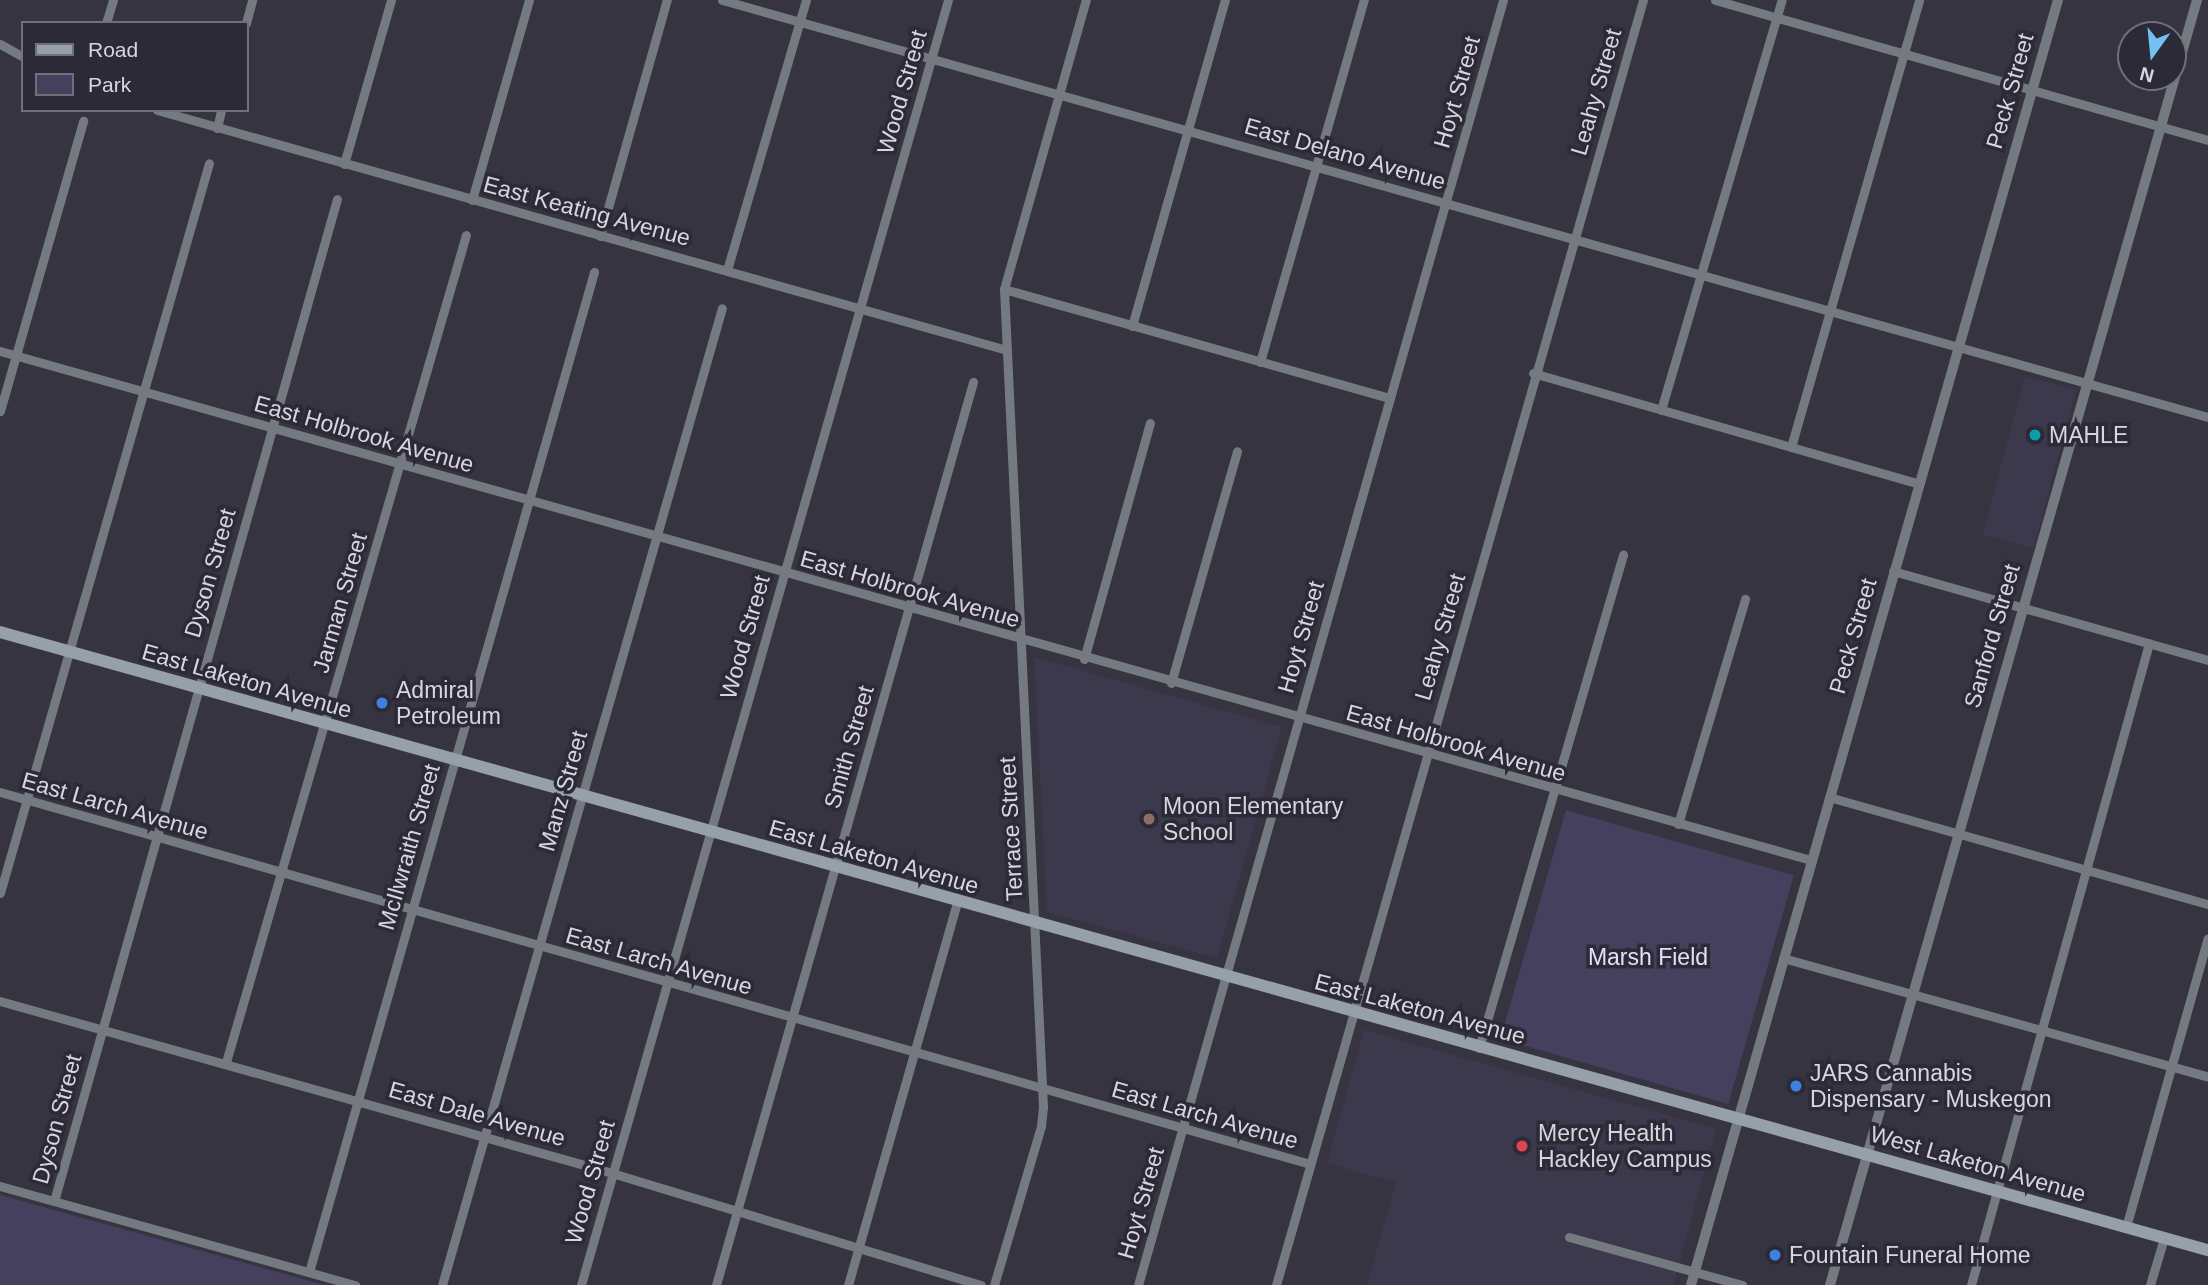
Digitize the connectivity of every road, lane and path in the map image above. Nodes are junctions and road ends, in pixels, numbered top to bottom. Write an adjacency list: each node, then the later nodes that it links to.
1 (113, 0): 20 (street)
2 (252, 0): 21 (street)
3 (391, 0): 37 (street)
4 (528, 0): 40 (street)
5 (667, 0): 43 (street)
6 (722, 0): 22 (street, East Delano Avenue)
7 (806, 0): 22 (street)
8 (948, 0): 26 (street, Wood Street)
9 (1086, 0): 28 (street, Terrace Street)
10 (1225, 0): 34 (street)
11 (1364, 0): 38 (street)
12 (1503, 0): 41 (street, Hoyt Street)
13 (1643, 0): 44 (street, Leahy Street)
14 (1715, 0): 19 (street)
15 (1782, 0): 19 (street)
16 (1919, 0): 24 (street)
17 (2058, 0): 27 (street, Peck Street)
18 (2197, 0): 32 (street, Sanford Street)
19 (1777, 18): 24 (street); 47 (street)
20 (107, 21)
21 (247, 21)
22 (799, 22): 26 (street, East Delano Avenue); 45 (street)
23 (0, 44): 25 (street)
24 (1904, 53): 27 (street); 50 (street)
25 (21, 56)
26 (932, 59): 28 (street, East Delano Avenue); 51 (street, Wood Street)
27 (2032, 89): 32 (street); 53 (street, Peck Street)
28 (1059, 93): 34 (street, East Delano Avenue); 48 (street, Terrace Street)
29 (164, 112): 33 (street, East Keating Avenue)
30 (221, 112): 33 (street)
31 (83, 121): 56 (street)
32 (2161, 127): 35 (street); 59 (street, Sanford Street)
33 (217, 128): 37 (street, East Keating Avenue)
34 (1188, 130): 38 (street, East Delano Avenue); 52 (street)
35 (2208, 140)
36 (209, 163): 61 (street)
37 (344, 164): 40 (street, East Keating Avenue)
38 (1316, 166): 41 (street, East Delano Avenue); 57 (street)
39 (337, 199): 67 (street, Dyson Street)
40 (472, 200): 43 (street, East Keating Avenue)
41 (1446, 203): 44 (street, East Delano Avenue); 62 (street, Hoyt Street)
42 (466, 235): 70 (street, Jarman Street)
43 (600, 236): 45 (street, East Keating Avenue)
44 (1574, 238): 47 (street, East Delano Avenue); 58 (street, Leahy Street)
45 (727, 270): 51 (street, East Keating Avenue)
46 (594, 272): 72 (street, McIlwraith Street)
47 (1701, 273): 50 (street, East Delano Avenue); 63 (street)
48 (1004, 289): 52 (street); 54 (street, Terrace Street)
49 (722, 308): 73 (street, Manz Street)
50 (1829, 308): 53 (street, East Delano Avenue); 68 (street)
51 (862, 309): 54 (street, East Keating Avenue); 76 (street, Wood Street)
52 (1132, 326): 57 (street)
53 (1958, 344): 59 (street, East Delano Avenue); 71 (street, Peck Street)
54 (1007, 350): 81 (street, Terrace Street)
55 (0, 351): 56 (street, East Holbrook Avenue)
56 (16, 356): 61 (street, East Holbrook Avenue); 64 (street)
57 (1260, 362): 62 (street)
58 (1534, 373): 63 (street); 90 (street, Leahy Street)
59 (2085, 379): 65 (street, East Delano Avenue); 78 (street, Sanford Street)
60 (973, 382): 79 (street, Smith Street)
61 (143, 392): 67 (street, East Holbrook Avenue); 83 (street)
62 (1390, 398): 88 (street, Hoyt Street)
63 (1661, 410): 68 (street)
64 (0, 411)
65 (2208, 417)
66 (1150, 423): 84 (street)
67 (272, 428): 70 (street, East Holbrook Avenue); 87 (street, Dyson Street)
68 (1791, 447): 71 (street)
69 (1237, 451): 86 (street)
70 (400, 464): 72 (street, East Holbrook Avenue); 89 (street, Jarman Street)
71 (1919, 484): 75 (street, Peck Street)
72 (528, 500): 73 (street, East Holbrook Avenue); 91 (street, McIlwraith Street)
73 (656, 537): 76 (street, East Holbrook Avenue); 94 (street, Manz Street)
74 (1623, 555): 92 (street)
75 (1894, 571): 78 (street); 95 (street, Peck Street)
76 (784, 573): 79 (street, East Holbrook Avenue); 98 (street, Wood Street)
77 (1745, 599): 97 (street)
78 (2022, 607): 82 (street); 99 (street, Sanford Street)
79 (909, 608): 81 (street, East Holbrook Avenue); 102 (street, Smith Street)
80 (0, 632): 83 (main road, East Laketon Avenue)
81 (1022, 641): 84 (street, East Holbrook Avenue); 109 (street, Terrace Street)
82 (2149, 643): 85 (street); 103 (street)
83 (68, 651): 87 (main road, East Laketon Avenue); 96 (street)
84 (1084, 659): 86 (street, East Holbrook Avenue)
85 (2208, 660)
86 (1171, 683): 88 (street, East Holbrook Avenue)
87 (197, 688): 89 (main road, East Laketon Avenue); 100 (street, Dyson Street)
88 (1298, 717): 90 (street, East Holbrook Avenue); 113 (street, Hoyt Street)
89 (324, 725): 91 (main road, East Laketon Avenue); 104 (street, Jarman Street)
90 (1427, 755): 92 (street, East Holbrook Avenue); 117 (street, Leahy Street)
91 (454, 761): 94 (main road, East Laketon Avenue); 108 (street, McIlwraith Street)
92 (1554, 791): 97 (street, East Holbrook Avenue); 121 (street)
93 (0, 792): 96 (street, East Larch Avenue)
94 (582, 797): 98 (main road, East Laketon Avenue); 111 (street, Manz Street)
95 (1829, 797): 99 (street); 101 (street, Peck Street)
96 (25, 799): 100 (street, East Larch Avenue); 105 (street)
97 (1678, 824): 101 (street, East Holbrook Avenue)
98 (710, 832): 102 (main road, East Laketon Avenue); 114 (street, Wood Street)
99 (1958, 832): 103 (street); 115 (street, Sanford Street)
100 (155, 838): 104 (street, East Larch Avenue); 119 (street, Dyson Street)
101 (1811, 860): 112 (street, Peck Street)
102 (835, 868): 106 (main road, East Laketon Avenue); 118 (street, Smith Street)
103 (2089, 870): 107 (street); 120 (street)
104 (282, 875): 108 (street, East Larch Avenue); 123 (street, Jarman Street)
105 (0, 894)
106 (957, 903): 109 (main road, East Laketon Avenue); 122 (street)
107 (2208, 904)
108 (410, 911): 111 (street, East Larch Avenue); 127 (street, McIlwraith Street)
109 (1035, 925): 113 (main road, East Laketon Avenue); 126 (street, Terrace Street)
110 (2208, 938): 124 (street)
111 (539, 948): 114 (street, East Larch Avenue); 130 (street, Manz Street)
112 (1783, 958): 115 (street); 128 (street, Peck Street)
113 (1225, 978): 117 (main road, East Laketon Avenue); 129 (street, Hoyt Street)
114 (667, 984): 118 (street, East Larch Avenue); 133 (street, Wood Street)
115 (1912, 993): 120 (street); 131 (street, Sanford Street)
116 (0, 1001): 119 (street, East Dale Avenue)
117 (1353, 1012): 121 (main road, East Laketon Avenue); 132 (street, Leahy Street)
118 (792, 1019): 122 (street, East Larch Avenue); 137 (street, Smith Street)
119 (102, 1030): 123 (street, East Dale Avenue); 136 (street, Dyson Street)
120 (2043, 1032): 124 (street); 135 (street)
121 (1479, 1048): 128 (main road, East Laketon Avenue)
122 (914, 1054): 126 (street, East Larch Avenue); 141 (street)
123 (226, 1062): 127 (street, East Dale Avenue)
124 (2169, 1065): 125 (street); 138 (street)
125 (2208, 1077)
126 (1043, 1089): 129 (street, East Larch Avenue); 151 (street, Terrace Street)
127 (357, 1100): 130 (street, East Dale Avenue); 143 (street, McIlwraith Street)
128 (1737, 1118): 131 (main road, West Laketon Avenue); 144 (street, Peck Street)
129 (1182, 1128): 132 (street, East Larch Avenue); 152 (street, Hoyt Street)
130 (484, 1136): 133 (street, East Dale Avenue); 146 (street, Manz Street)
131 (1867, 1155): 135 (main road, West Laketon Avenue); 156 (street, Sanford Street)
132 (1310, 1164): 153 (street, Leahy Street)
133 (612, 1175): 137 (street, East Dale Avenue); 147 (street, Wood Street)
134 (0, 1186): 136 (street)
135 (1997, 1192): 138 (main road, West Laketon Avenue); 157 (street)
136 (54, 1201): 143 (street)
137 (737, 1213): 141 (street, East Dale Avenue); 148 (street, Smith Street)
138 (2126, 1227): 140 (main road, West Laketon Avenue)
139 (1569, 1237): 144 (street)
140 (2164, 1238): 142 (main road, West Laketon Avenue); 158 (street)
141 (859, 1248): 149 (street); 150 (street, East Dale Avenue)
142 (2208, 1250)
143 (309, 1272): 145 (street)
144 (1695, 1272): 154 (street, Peck Street); 155 (street)
145 (355, 1285)
146 (442, 1285)
147 (581, 1285)
148 (716, 1285)
149 (848, 1285)
150 (981, 1285)
151 (994, 1285)
152 (1138, 1285)
153 (1276, 1285)
154 (1691, 1285)
155 (1742, 1285)
156 (1830, 1285)
157 (1972, 1285)
158 (2150, 1285)

